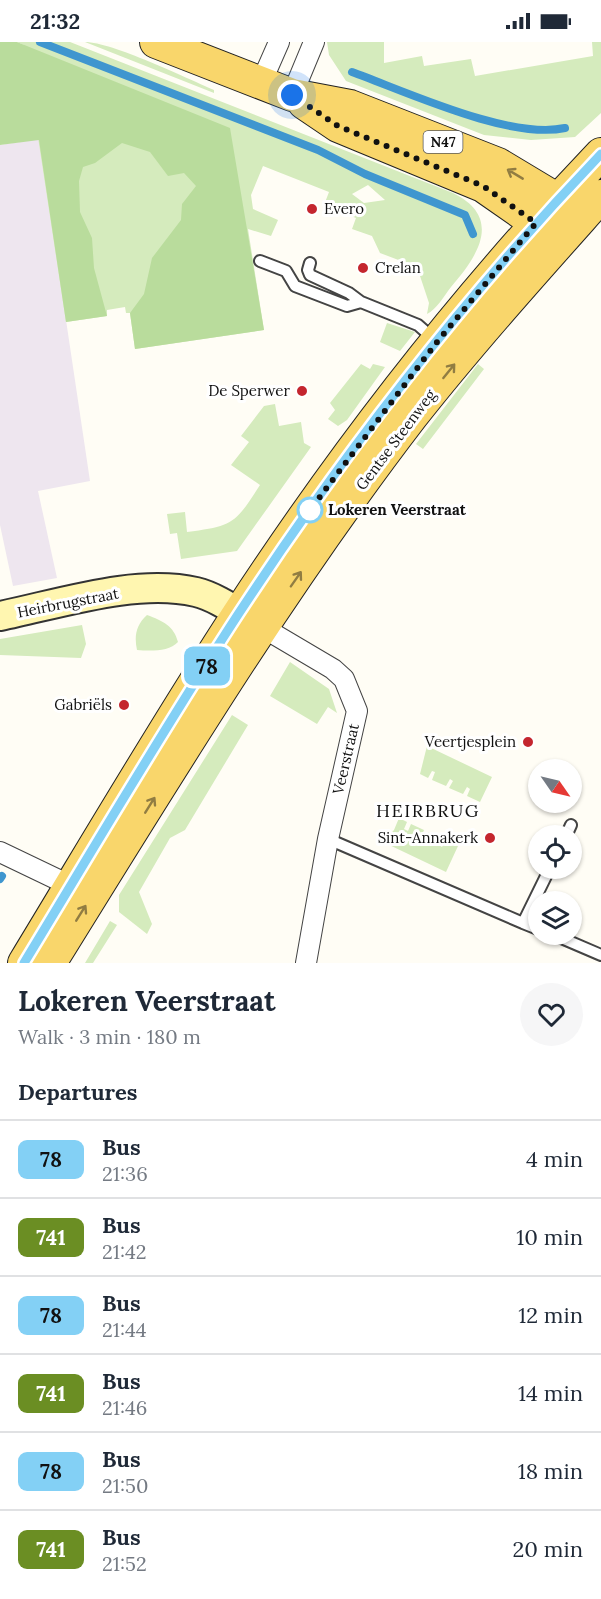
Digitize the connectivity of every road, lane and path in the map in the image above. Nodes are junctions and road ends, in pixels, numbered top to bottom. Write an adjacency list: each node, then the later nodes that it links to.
1 (156, 42): 4 (main road, N47)
2 (279, 42): 4 (street)
3 (314, 42): 5 (street)
4 (261, 83): 5 (main road, N47)
5 (292, 95): 8 (main road, N47, one-way to 5); 9 (main road, N47)
6 (601, 154): 8 (main road, Gentse Steenweg)
7 (601, 196): 8 (main road, Gentse Steenweg)
8 (568, 210): 9 (main road, Gentse Steenweg)
9 (547, 233): 13 (main road, Gentse Steenweg); 15 (main road, Gentse Steenweg, one-way to 9)
10 (260, 261): 12 (lane)
11 (310, 263): 12 (lane)
12 (362, 302): 13 (lane)
13 (437, 342): 15 (main road, Gentse Steenweg)
14 (0, 616): 15 (street, Heirbrugstraat)
15 (251, 620): 16 (street, Veerstraat); 19 (main road, Gentse Steenweg); 25 (main road, Gentse Steenweg, one-way to 15)
16 (328, 839): 20 (lane); 26 (street, Veerstraat)
17 (0, 852): 19 (street)
18 (545, 879): 20 (lane)
19 (71, 886): 24 (main road, Gentse Steenweg)
20 (523, 923): 21 (lane)
21 (528, 925)
22 (578, 945): 23 (lane)
23 (601, 955)
24 (24, 963)
25 (50, 963)
26 (306, 963)

